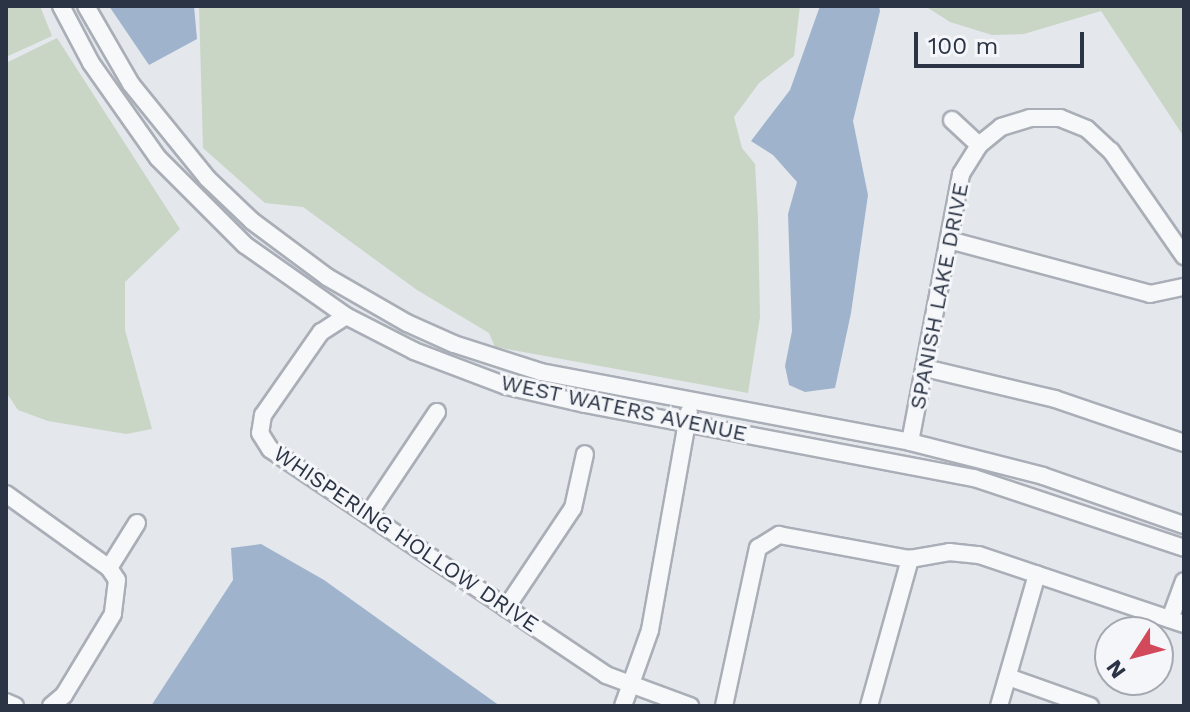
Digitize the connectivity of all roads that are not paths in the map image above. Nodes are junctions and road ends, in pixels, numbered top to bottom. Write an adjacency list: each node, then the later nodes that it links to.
1 (61, 6): 8 (street, WEST WATERS AVENUE)
2 (86, 6): 10 (street, WEST WATERS AVENUE)
3 (952, 120): 4 (street)
4 (979, 145): 5 (street, SPANISH LAKE DRIVE); 6 (street, SPANISH LAKE DRIVE)
5 (949, 240): 7 (street); 9 (street, SPANISH LAKE DRIVE)
6 (1184, 256)
7 (1184, 287)
8 (346, 316): 12 (street, WEST WATERS AVENUE); 17 (street, WHISPERING HOLLOW DRIVE)
9 (925, 368): 13 (street, SPANISH LAKE DRIVE); 14 (street)
10 (690, 404): 12 (street); 13 (street, WEST WATERS AVENUE)
11 (437, 412): 17 (street)
12 (687, 422): 20 (street, WEST WATERS AVENUE); 28 (street)
13 (910, 442): 19 (street, WEST WATERS AVENUE)
14 (1184, 443)
15 (585, 454): 25 (street)
16 (6, 494): 22 (street)
17 (368, 515): 25 (street, WHISPERING HOLLOW DRIVE)
18 (137, 523): 22 (street)
19 (1184, 525)
20 (1184, 548)
21 (910, 559): 23 (street); 34 (street); 35 (street)
22 (109, 568): 31 (street)
23 (1037, 574): 26 (street); 27 (street)
24 (1184, 581): 26 (street)
25 (506, 608): 28 (street, WHISPERING HOLLOW DRIVE)
26 (1177, 622)
27 (1008, 677): 36 (street); 37 (street)
28 (632, 688): 32 (street); 33 (street, WHISPERING HOLLOW DRIVE)
29 (6, 702): 30 (street)
30 (15, 706)
31 (51, 706)
32 (623, 706)
33 (690, 706)
34 (724, 706)
35 (869, 706)
36 (999, 706)
37 (1090, 706)

